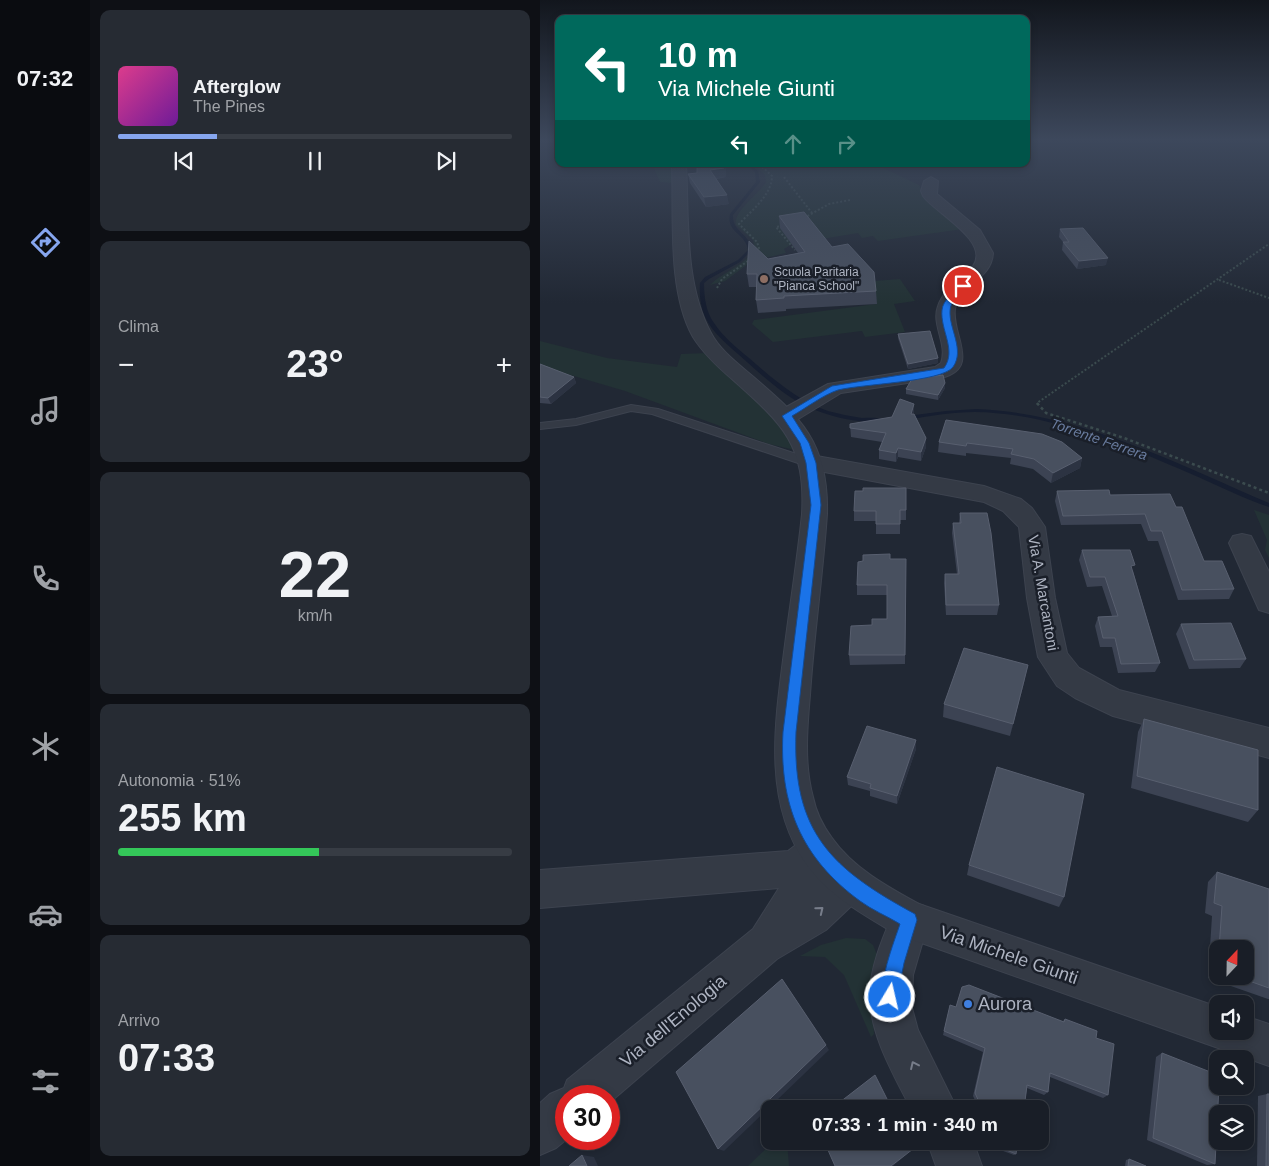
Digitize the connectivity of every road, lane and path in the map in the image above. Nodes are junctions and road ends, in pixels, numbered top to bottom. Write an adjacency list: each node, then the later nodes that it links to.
1 (681, 194): 14 (street, Via Michele Giunti)
2 (766, 194): 12 (path)
3 (798, 194): 6 (path)
4 (930, 194): 14 (street)
5 (850, 200): 6 (path)
6 (812, 213): 7 (path)
7 (802, 218)
8 (789, 225): 10 (path)
9 (1269, 244): 11 (path)
10 (795, 250)
11 (1219, 280): 13 (path); 17 (path)
12 (717, 288)
13 (1269, 298)
14 (799, 408): 16 (street, Via Michele Giunti)
15 (540, 426): 16 (lane)
16 (811, 463): 20 (street, Via A. Marcantoni); 21 (street, Via Michele Giunti)
17 (1269, 493)
18 (1242, 543): 19 (street)
19 (1269, 602)
20 (1269, 743)
21 (818, 851): 22 (street, Via Michele Giunti); 23 (street); 25 (street, Via dell'Enologia)
22 (849, 883): 24 (street, Via Michele Giunti); 25 (street, Via dell'Enologia, one-way to 22)
23 (540, 889)
24 (910, 920): 26 (street, Via Michele Giunti); 30 (street, one-way to 24)
25 (763, 945): 29 (street, Via dell'Enologia)
26 (1209, 1025)
27 (1254, 1040): 28 (street)
28 (1269, 1045)
29 (596, 1085)
30 (931, 1100)
31 (555, 1119): 32 (street)
32 (540, 1132)
33 (953, 1150): 34 (street)
34 (959, 1166)

